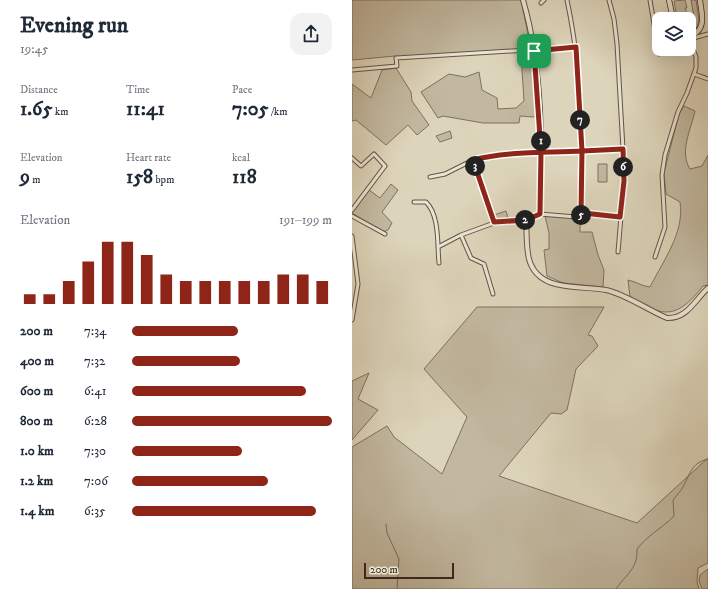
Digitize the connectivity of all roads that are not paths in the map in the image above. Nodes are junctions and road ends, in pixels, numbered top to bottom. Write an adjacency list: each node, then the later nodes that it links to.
1 (524, 0): 13 (street)
2 (567, 0): 12 (street)
3 (609, 0): 18 (street)
4 (650, 0): 7 (street)
5 (669, 0): 8 (main road)
6 (700, 0): 9 (main road)
7 (652, 12)
8 (672, 12)
9 (696, 33)
10 (708, 34): 11 (street)
11 (696, 36)
12 (576, 47): 13 (street); 19 (street)
13 (534, 51): 15 (street); 20 (street)
14 (694, 56): 16 (street)
15 (352, 70)
16 (694, 74): 17 (street); 37 (street)
17 (708, 79)
18 (623, 149): 19 (street); 29 (street)
19 (582, 151): 20 (street); 27 (street)
20 (541, 152): 22 (street); 26 (street)
21 (352, 158): 25 (street)
22 (473, 160): 23 (street); 31 (street)
23 (430, 177)
24 (414, 202): 35 (street)
25 (352, 210)
26 (540, 214): 27 (street); 30 (street)
27 (581, 215): 29 (street)
28 (352, 216): 32 (street)
29 (620, 217): 36 (street)
30 (526, 220): 31 (street); 39 (street)
31 (494, 222): 33 (street)
32 (385, 234)
33 (461, 235): 35 (street); 40 (street)
34 (352, 236): 41 (street)
35 (438, 247): 38 (street)
36 (618, 252)
37 (655, 256)
38 (439, 263)
39 (708, 288)
40 (493, 294)
41 (352, 320)

